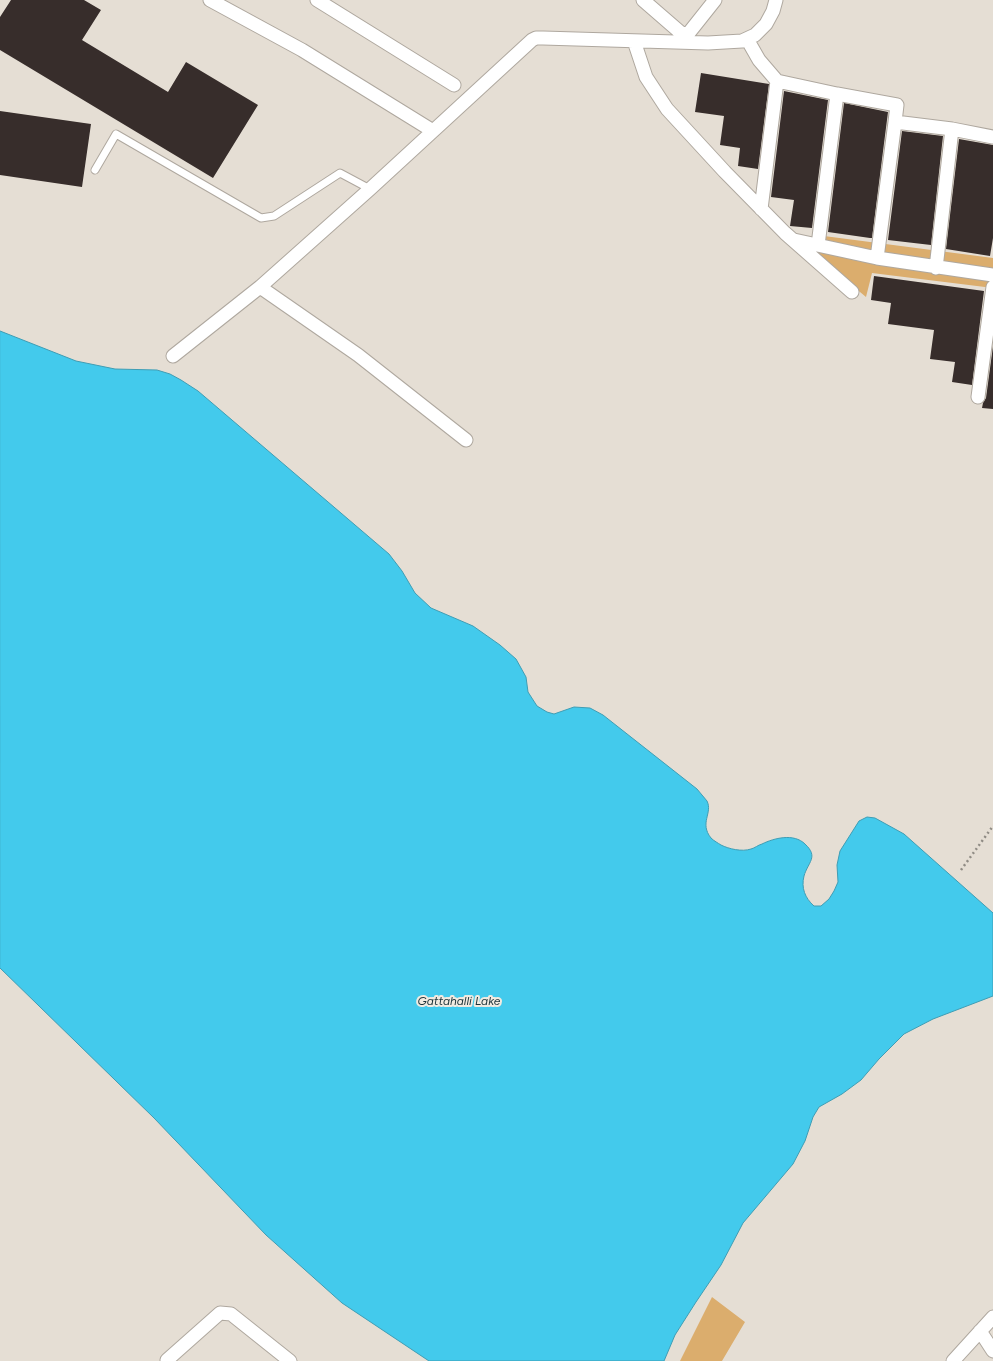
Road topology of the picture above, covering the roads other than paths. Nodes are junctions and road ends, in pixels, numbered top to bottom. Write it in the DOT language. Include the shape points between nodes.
graph roads {
  1 [pos="210,0"];
  2 [pos="317,0"];
  3 [pos="644,0"];
  4 [pos="716,0"];
  5 [pos="776,0"];
  6 [pos="747,39"];
  7 [pos="634,41"];
  8 [pos="777,82"];
  9 [pos="454,84"];
  10 [pos="837,94"];
  11 [pos="895,122"];
  12 [pos="952,129"];
  13 [pos="433,131"];
  14 [pos="993,137"];
  15 [pos="95,170"];
  16 [pos="370,189"];
  17 [pos="761,209"];
  18 [pos="792,239"];
  19 [pos="818,245"];
  20 [pos="877,258"];
  21 [pos="936,268"];
  22 [pos="993,275"];
  23 [pos="260,287"];
  24 [pos="993,287"];
  25 [pos="852,292"];
  26 [pos="173,356"];
  27 [pos="978,397"];
  28 [pos="466,440"];
  29 [pos="993,1317"];
  30 [pos="980,1331"];
  31 [pos="993,1352"];
  32 [pos="167,1360"];
  33 [pos="290,1361"];
  34 [pos="953,1361"];
  1 -- 13 [label="street" via="302,50"];
  2 -- 9 [label="street"];
  3 -- 4 [label="street" via="684,34 688,34"];
  5 -- 6 [label="street" via="766,24"];
  6 -- 7 [label="street" via="708,43"];
  6 -- 8 [label="street" via="759,60"];
  7 -- 13 [label="street" via="536,38"];
  7 -- 17 [label="street" via="646,78 667,109"];
  8 -- 10 [label="street"];
  8 -- 17 [label="street"];
  10 -- 11 [label="street" via="897,105"];
  10 -- 19 [label="street"];
  11 -- 12 [label="street"];
  11 -- 20 [label="street"];
  12 -- 14 [label="street"];
  12 -- 21 [label="street"];
  13 -- 16 [label="street"];
  15 -- 16 [label="lane" via="116,134 261,218 274,216 340,173"];
  16 -- 23 [label="street"];
  17 -- 18 [label="street"];
  18 -- 19 [label="street"];
  18 -- 25 [label="street"];
  19 -- 20 [label="street"];
  20 -- 21 [label="street"];
  21 -- 22 [label="street"];
  23 -- 26 [label="street"];
  23 -- 28 [label="street" via="358,355"];
  24 -- 27 [label="street"];
  29 -- 30 [label="street"];
  30 -- 31 [label="street"];
  30 -- 34 [label="street"];
  32 -- 33 [label="street" via="220,1313 225,1312 231,1314"];
}
